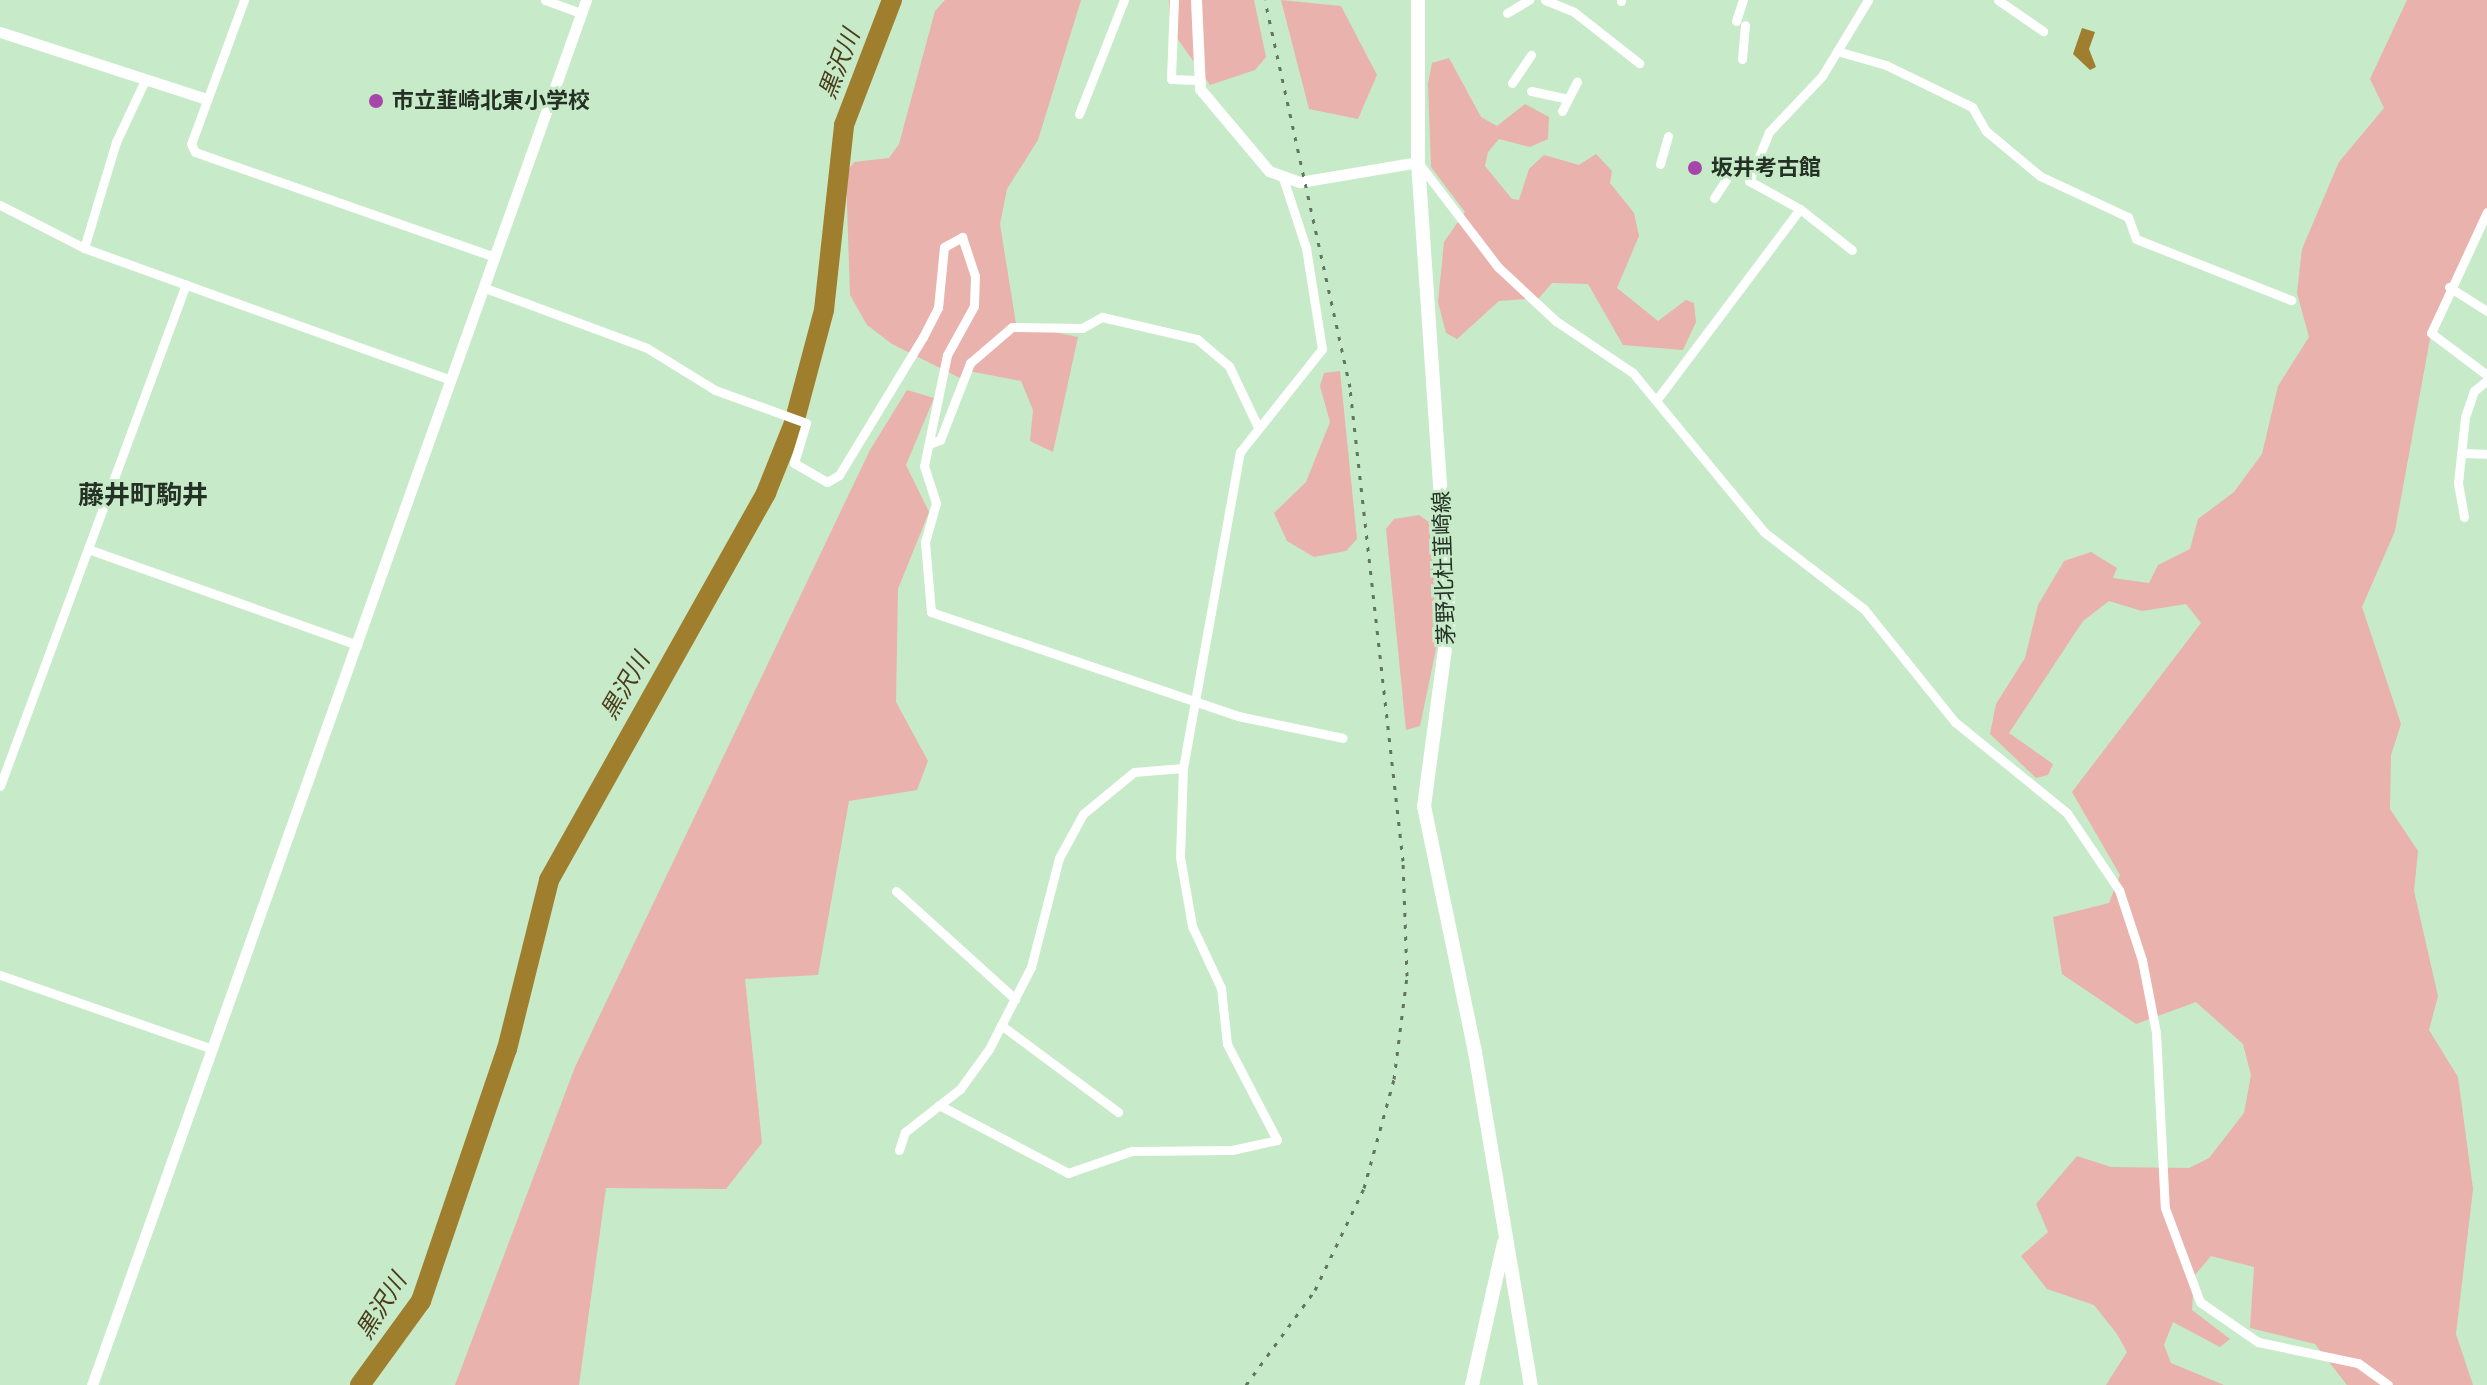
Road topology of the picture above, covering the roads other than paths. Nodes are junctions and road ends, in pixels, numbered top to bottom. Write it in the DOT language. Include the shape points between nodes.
graph roads {
  1 [pos="244,0"];
  2 [pos="545,0"];
  3 [pos="586,0"];
  4 [pos="1124,0"];
  5 [pos="1174,0"];
  6 [pos="1196,0"];
  7 [pos="1418,0"];
  8 [pos="1529,0"];
  9 [pos="1545,0"];
  10 [pos="1743,0"];
  11 [pos="1868,0"];
  12 [pos="1998,0"];
  13 [pos="581,13"];
  14 [pos="1507,13"];
  15 [pos="2043,31"];
  16 [pos="0,32"];
  17 [pos="1837,51"];
  18 [pos="1531,55"];
  19 [pos="1742,59"];
  20 [pos="1639,63"];
  21 [pos="145,80"];
  22 [pos="1197,80"];
  23 [pos="1577,82"];
  24 [pos="1512,83"];
  25 [pos="1531,91"];
  26 [pos="206,99"];
  27 [pos="1568,99"];
  28 [pos="1562,111"];
  29 [pos="1079,114"];
  30 [pos="1668,136"];
  31 [pos="1418,162"];
  32 [pos="1660,164"];
  33 [pos="1730,173"];
  34 [pos="1283,178"];
  35 [pos="1714,198"];
  36 [pos="0,205"];
  37 [pos="1800,209"];
  38 [pos="2487,212"];
  39 [pos="2476,231"];
  40 [pos="2487,238"];
  41 [pos="84,248"];
  42 [pos="1852,250"];
  43 [pos="494,257"];
  44 [pos="186,284"];
  45 [pos="2449,287"];
  46 [pos="485,288"];
  47 [pos="2291,300"];
  48 [pos="2487,311"];
  49 [pos="2487,377"];
  50 [pos="451,380"];
  51 [pos="1658,398"];
  52 [pos="1257,425"];
  53 [pos="929,444"];
  54 [pos="2462,453"];
  55 [pos="2487,454"];
  56 [pos="2464,517"];
  57 [pos="88,549"];
  58 [pos="357,645"];
  59 [pos="1193,700"];
  60 [pos="1343,738"];
  61 [pos="1183,768"];
  62 [pos="0,786"];
  63 [pos="896,891"];
  64 [pos="0,975"];
  65 [pos="1015,999"];
  66 [pos="1001,1025"];
  67 [pos="213,1049"];
  68 [pos="939,1105"];
  69 [pos="1118,1112"];
  70 [pos="899,1150"];
  71 [pos="1506,1223"];
  72 [pos="92,1385"];
  73 [pos="1472,1385"];
  74 [pos="1531,1385"];
  75 [pos="2388,1385"];
  1 -- 26 [label="street"];
  2 -- 13 [label="street"];
  3 -- 13 [label="street"];
  4 -- 29 [label="street"];
  5 -- 22 [label="street" via="1171,79"];
  6 -- 22 [label="street"];
  7 -- 31 [label="main road, 茅野北杜韮崎線"];
  8 -- 14 [label="street"];
  9 -- 20 [label="street" via="1574,12"];
  10 -- 19 [label="street"];
  11 -- 17 [label="street"];
  12 -- 15 [label="street"];
  13 -- 43 [label="street"];
  16 -- 21 [label="street"];
  17 -- 37 [label="street" via="1769,132 1749,181"];
  17 -- 47 [label="street" via="1886,65 1972,107 1986,131 2040,176 2128,217 2136,239"];
  18 -- 24 [label="street"];
  21 -- 26 [label="street"];
  21 -- 41 [label="street" via="116,142"];
  22 -- 34 [label="street" via="1236,140"];
  23 -- 27 [label="street"];
  25 -- 27 [label="street"];
  26 -- 43 [label="street" via="191,144 195,152"];
  27 -- 28 [label="street"];
  30 -- 32 [label="street"];
  31 -- 34 [label="street" via="1300,182"];
  31 -- 51 [label="street" via="1498,267"];
  31 -- 71 [label="main road, 茅野北杜韮崎線" via="1449,619 1424,806"];
  33 -- 35 [label="street"];
  34 -- 52 [label="street" via="1306,248 1322,349 1310,372"];
  36 -- 41 [label="street"];
  37 -- 42 [label="street"];
  37 -- 51 [label="street"];
  38 -- 39 [label="street"];
  39 -- 40 [label="street"];
  39 -- 45 [label="street"];
  41 -- 44 [label="street"];
  43 -- 46 [label="street"];
  44 -- 50 [label="street"];
  44 -- 57 [label="street"];
  45 -- 48 [label="street"];
  45 -- 49 [label="street" via="2431,333"];
  46 -- 50 [label="street"];
  46 -- 53 [label="street" via="647,348 715,390 800,422 805,432 794,463 833,481 928,327 938,308 944,247 962,237 975,276 974,306 947,355"];
  49 -- 54 [label="street" via="2465,417"];
  50 -- 58 [label="street"];
  51 -- 75 [label="street" via="1705,467 1764,532 1864,609 1955,722 2047,794 2094,847 2132,925 2151,997 2165,1208 2200,1302 2258,1342 2358,1363"];
  52 -- 53 [label="street" via="1229,366 1197,339 1102,317 1082,328 1012,327 970,363 940,440"];
  52 -- 59 [label="street" via="1233,479"];
  53 -- 59 [label="street" via="924,466 936,503 925,542 931,612"];
  54 -- 55 [label="street"];
  54 -- 56 [label="street"];
  57 -- 58 [label="street"];
  57 -- 62 [label="street"];
  58 -- 67 [label="street"];
  59 -- 60 [label="street"];
  59 -- 61 [label="street"];
  61 -- 65 [label="street" via="1134,772 1083,814 1059,858"];
  61 -- 68 [label="street" via="1180,857 1188,912 1219,983 1227,1044 1277,1140 1232,1150 1132,1151 1068,1173"];
  63 -- 65 [label="street"];
  64 -- 67 [label="street"];
  65 -- 66 [label="street"];
  66 -- 68 [label="street" via="973,1073"];
  66 -- 69 [label="street"];
  67 -- 72 [label="street"];
  68 -- 70 [label="street" via="905,1132"];
  71 -- 73 [label="main road, 茅野北杜韮崎線"];
  71 -- 74 [label="main road, 茅野北杜韮崎線"];
}
